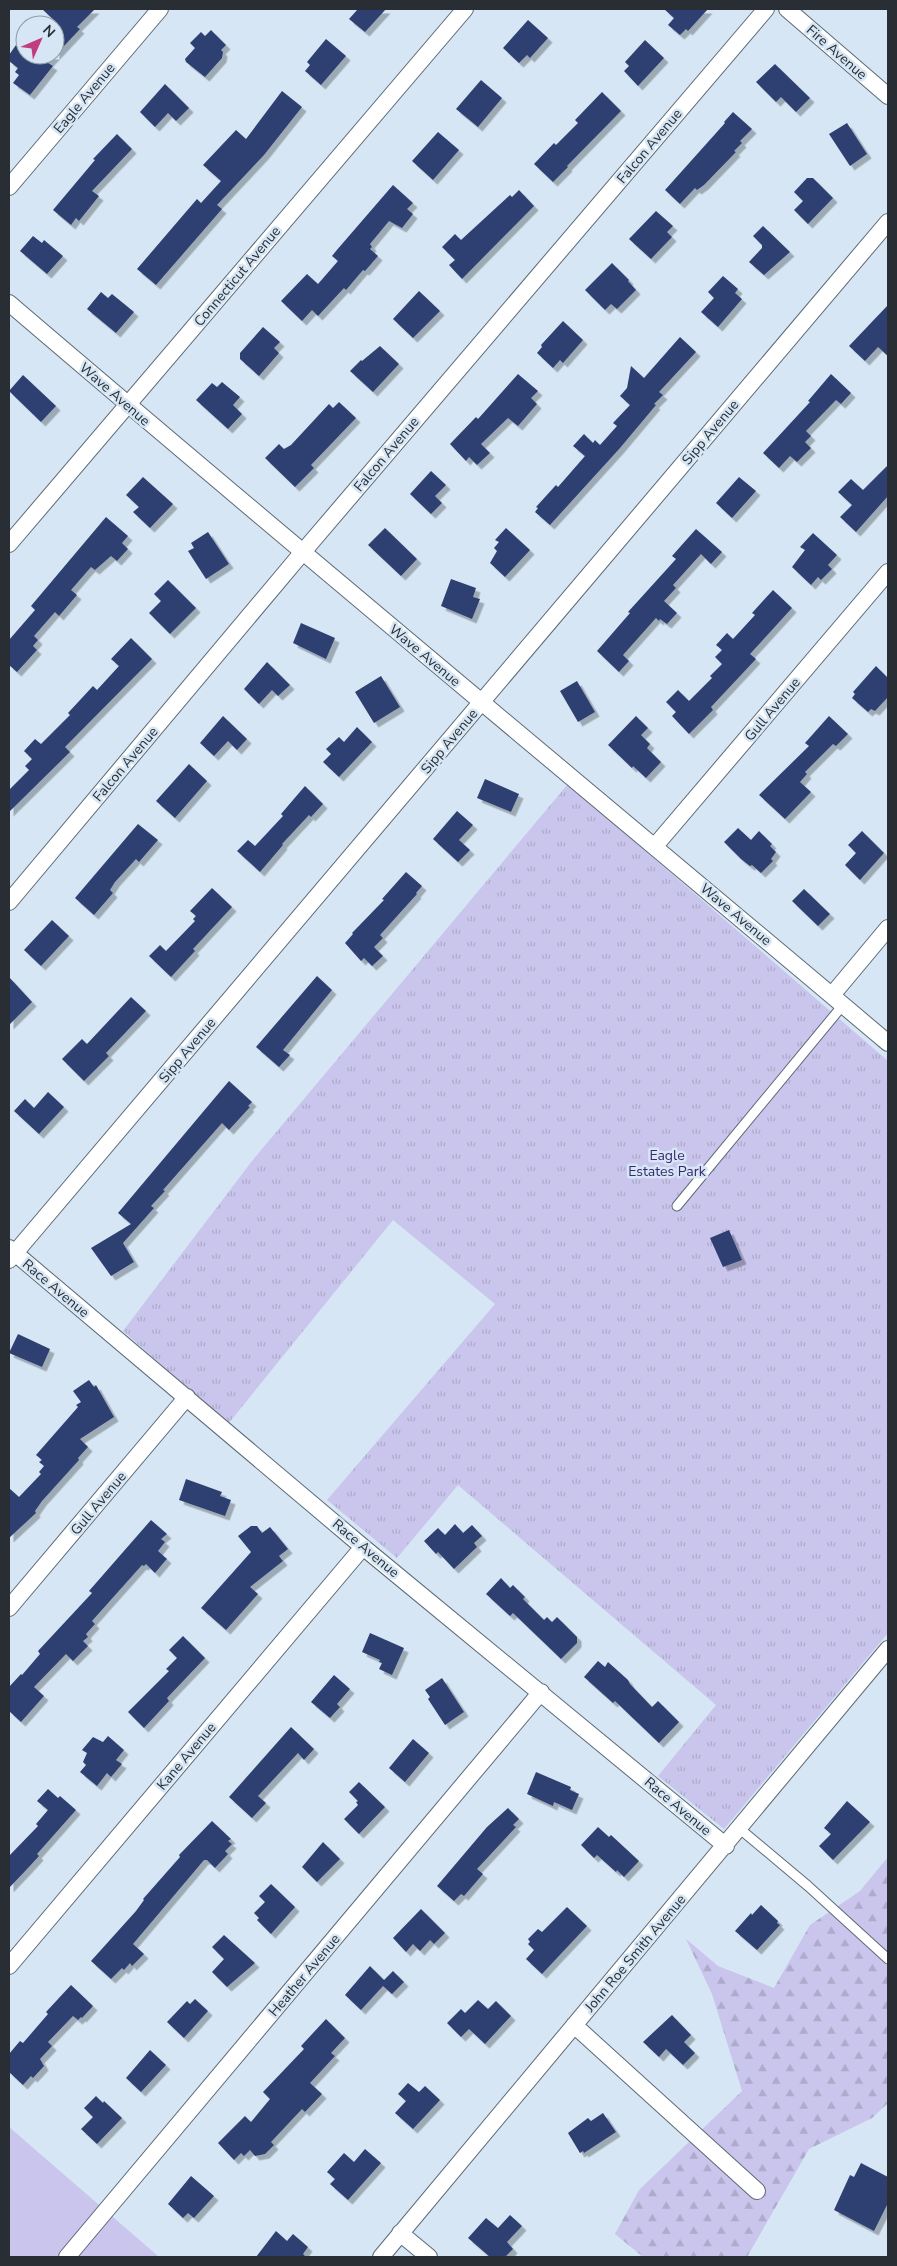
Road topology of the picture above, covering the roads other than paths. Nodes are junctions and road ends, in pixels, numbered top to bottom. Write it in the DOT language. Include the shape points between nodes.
graph roads {
  1 [pos="160,9"];
  2 [pos="465,9"];
  3 [pos="766,9"];
  4 [pos="787,9"];
  5 [pos="888,96"];
  6 [pos="9,187"];
  7 [pos="888,222"];
  8 [pos="9,303"];
  9 [pos="128,405"];
  10 [pos="9,544"];
  11 [pos="302,553"];
  12 [pos="888,572"];
  13 [pos="481,702"];
  14 [pos="655,846"];
  15 [pos="9,902"];
  16 [pos="888,928"];
  17 [pos="838,1000"];
  18 [pos="888,1043"];
  19 [pos="677,1206"];
  20 [pos="11,1254"];
  21 [pos="187,1397"];
  22 [pos="364,1547"];
  23 [pos="9,1608"];
  24 [pos="888,1649"];
  25 [pos="541,1692"];
  26 [pos="740,1829"];
  27 [pos="726,1846"];
  28 [pos="888,1959"];
  29 [pos="9,1966"];
  30 [pos="574,2024"];
  31 [pos="757,2192"];
  32 [pos="400,2233"];
  33 [pos="67,2257"];
  34 [pos="381,2257"];
  35 [pos="429,2257"];
  1 -- 6 [label="street, Eagle Avenue"];
  2 -- 9 [label="street, Connecticut Avenue"];
  3 -- 11 [label="street, Falcon Avenue"];
  4 -- 5 [label="street, Fire Avenue"];
  7 -- 13 [label="street, Sipp Avenue"];
  8 -- 9 [label="street, Wave Avenue"];
  9 -- 10 [label="street, Connecticut Avenue"];
  9 -- 11 [label="street, Wave Avenue"];
  11 -- 13 [label="street, Wave Avenue"];
  11 -- 15 [label="street, Falcon Avenue"];
  12 -- 14 [label="street, Gull Avenue"];
  13 -- 14 [label="street, Wave Avenue"];
  13 -- 20 [label="street, Sipp Avenue"];
  14 -- 17 [label="street, Wave Avenue"];
  16 -- 17 [label="street"];
  17 -- 18 [label="street, Wave Avenue"];
  17 -- 19 [label="lane"];
  20 -- 21 [label="street, Race Avenue"];
  21 -- 22 [label="street, Race Avenue"];
  21 -- 23 [label="street, Gull Avenue"];
  22 -- 25 [label="street, Race Avenue"];
  22 -- 29 [label="street, Kane Avenue"];
  24 -- 26 [label="street, John Roe Smith Avenue"];
  25 -- 27 [label="street, Race Avenue"];
  25 -- 33 [label="street, Heather Avenue"];
  26 -- 27 [label="street, John Roe Smith Avenue"];
  26 -- 28 [label="lane"];
  27 -- 30 [label="street, John Roe Smith Avenue"];
  30 -- 31 [label="street"];
  30 -- 32 [label="street, John Roe Smith Avenue"];
  32 -- 34 [label="street, John Roe Smith Avenue"];
  32 -- 35 [label="street"];
}
